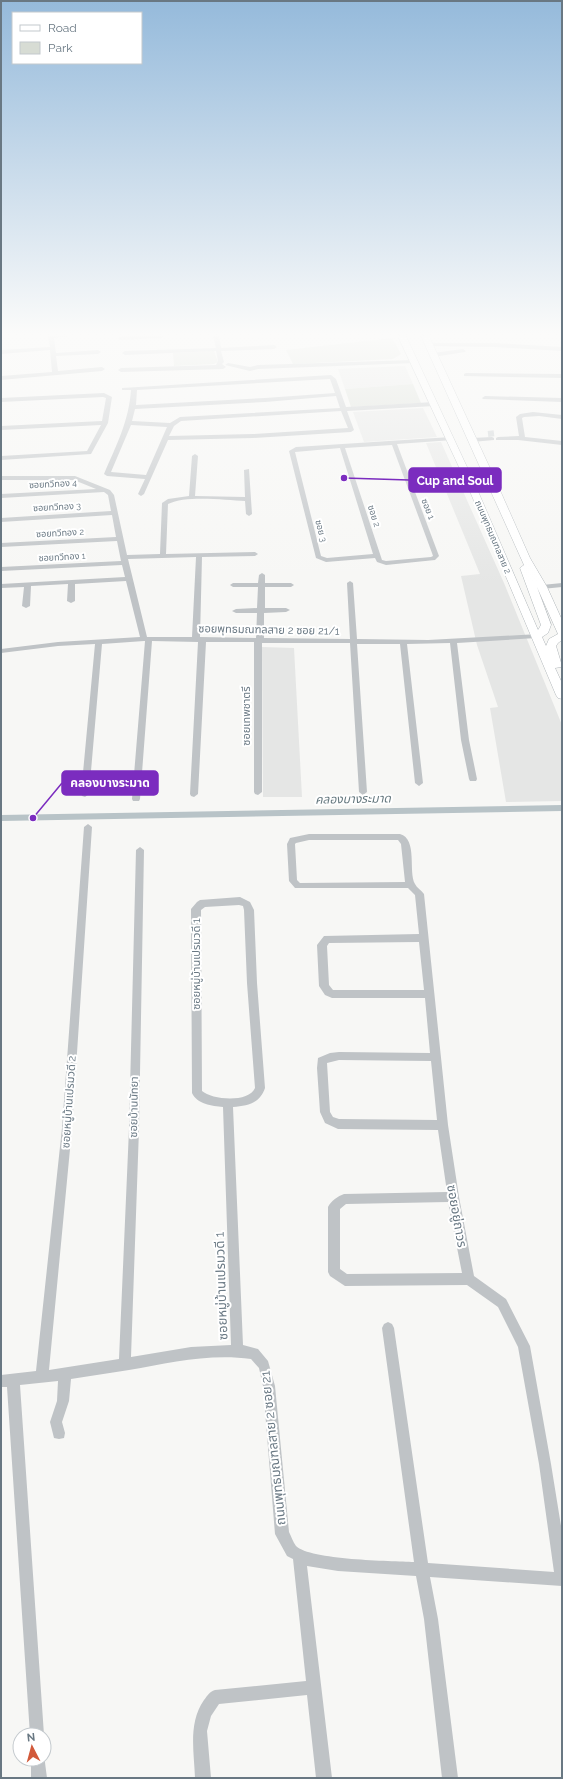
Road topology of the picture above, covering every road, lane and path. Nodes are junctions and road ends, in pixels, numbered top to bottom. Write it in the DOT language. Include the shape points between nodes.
graph roads {
  1 [pos="106,419"];
  2 [pos="130,419"];
  3 [pos="180,419"];
  4 [pos="347,419"];
  5 [pos="441,419"];
  6 [pos="462,419"];
  7 [pos="518,419"];
  8 [pos="105,423"];
  9 [pos="129,423"];
  10 [pos="171,425"];
  11 [pos="1,428"];
  12 [pos="497,436"];
  13 [pos="490,437"];
  14 [pos="165,438"];
  15 [pos="471,438"];
  16 [pos="451,439"];
  17 [pos="520,439"];
  18 [pos="394,442"];
  19 [pos="562,442"];
  20 [pos="342,446"];
  21 [pos="195,456"];
  22 [pos="1,458"];
  23 [pos="246,470"];
  24 [pos="107,474"];
  25 [pos="148,477"];
  26 [pos="1,478"];
  27 [pos="491,479"];
  28 [pos="102,482"];
  29 [pos="470,482"];
  30 [pos="106,490"];
  31 [pos="142,494"];
  32 [pos="1,496"];
  33 [pos="192,498"];
  34 [pos="248,499"];
  35 [pos="115,513"];
  36 [pos="249,514"];
  37 [pos="1,520"];
  38 [pos="120,539"];
  39 [pos="1,545"];
  40 [pos="255,554"];
  41 [pos="199,556"];
  42 [pos="377,556"];
  43 [pos="163,557"];
  44 [pos="525,558"];
  45 [pos="124,560"];
  46 [pos="1,569"];
  47 [pos="262,575"];
  48 [pos="129,579"];
  49 [pos="72,582"];
  50 [pos="350,583"];
  51 [pos="28,584"];
  52 [pos="291,584"];
  53 [pos="233,585"];
  54 [pos="262,585"];
  55 [pos="562,585"];
  56 [pos="1,586"];
  57 [pos="542,587"];
  58 [pos="71,601"];
  59 [pos="26,606"];
  60 [pos="260,610"];
  61 [pos="286,610"];
  62 [pos="236,611"];
  63 [pos="562,632"];
  64 [pos="536,636"];
  65 [pos="562,636"];
  66 [pos="146,639"];
  67 [pos="199,640"];
  68 [pos="259,640"];
  69 [pos="99,641"];
  70 [pos="453,641"];
  71 [pos="354,642"];
  72 [pos="403,642"];
  73 [pos="1,651"];
  74 [pos="562,678"];
  75 [pos="562,695"];
  76 [pos="473,779"];
  77 [pos="419,783"];
  78 [pos="258,792"];
  79 [pos="363,792"];
  80 [pos="85,794"];
  81 [pos="194,794"];
  82 [pos="136,799"];
  83 [pos="88,827"];
  84 [pos="140,850"];
  85 [pos="410,885"];
  86 [pos="424,938"];
  87 [pos="430,994"];
  88 [pos="436,1057"];
  89 [pos="228,1103"];
  90 [pos="443,1125"];
  91 [pos="453,1197"];
  92 [pos="469,1278"];
  93 [pos="388,1328"];
  94 [pos="237,1349"];
  95 [pos="125,1364"];
  96 [pos="65,1374"];
  97 [pos="42,1376"];
  98 [pos="7,1381"];
  99 [pos="59,1433"];
  100 [pos="299,1555"];
  101 [pos="422,1570"];
  102 [pos="562,1578"];
  103 [pos="314,1687"];
  104 [pos="36,1727"];
  105 [pos="38,1767"];
  106 [pos="39,1778"];
  107 [pos="203,1778"];
  108 [pos="324,1778"];
  109 [pos="450,1778"];
  1 -- 8 [label="street"];
  2 -- 9 [label="street"];
  3 -- 10 [label="street" via="175,420"];
  4 -- 14 [label="street" via="352,433"];
  5 -- 16 [label="main road, ถนนพุทธมณฑลสาย 2"];
  6 -- 15 [label="main road, ถนนพุทธมณฑลสาย 2"];
  7 -- 17 [label="street"];
  8 -- 11 [label="street"];
  8 -- 22 [label="street" via="89,453"];
  9 -- 10 [label="street"];
  9 -- 24 [label="street"];
  10 -- 14 [label="street"];
  12 -- 17 [label="street"];
  13 -- 15 [label="street"];
  14 -- 25 [label="street"];
  15 -- 27 [label="main road, ถนนพุทธมณฑลสาย 2"];
  16 -- 18 [label="street"];
  16 -- 29 [label="main road, ถนนพุทธมณฑลสาย 2"];
  17 -- 19 [label="street"];
  18 -- 20 [label="street"];
  18 -- 42 [label="street, ซอย 1" via="436,556 433,559 383,563 379,562"];
  20 -- 42 [label="street, ซอย 2"];
  20 -- 42 [label="street, ซอย 3" via="292,450 318,557 326,560"];
  21 -- 33 [label="street"];
  23 -- 34 [label="street"];
  24 -- 25 [label="street"];
  24 -- 28 [label="street"];
  25 -- 31 [label="street"];
  26 -- 30 [label="street" via="75,478"];
  27 -- 29 [label="main road" via="489,485 484,487 476,487"];
  27 -- 44 [label="main road, ถนนพุทธมณฑลสาย 2"];
  29 -- 64 [label="main road, ถนนพุทธมณฑลสาย 2"];
  30 -- 32 [label="street, ซอยทวีทอง 4"];
  30 -- 35 [label="street" via="111,495"];
  33 -- 34 [label="street"];
  33 -- 43 [label="street" via="173,499 165,503"];
  34 -- 36 [label="street"];
  35 -- 37 [label="street, ซอยทวีทอง 3"];
  35 -- 38 [label="street"];
  38 -- 39 [label="street, ซอยทวีทอง 2"];
  38 -- 45 [label="street"];
  40 -- 41 [label="street, ซอยทวีทอง 1"];
  41 -- 43 [label="street, ซอยทวีทอง 1"];
  41 -- 67 [label="street"];
  43 -- 45 [label="street, ซอยทวีทอง 1"];
  44 -- 57 [label="main road, ถนนพุทธมณฑลสาย 2"];
  44 -- 64 [label="main road" via="527,576 546,625 544,631"];
  45 -- 46 [label="street, ซอยทวีทอง 1"];
  45 -- 48 [label="street"];
  47 -- 54 [label="street, ซอยเทพชาตรี"];
  48 -- 49 [label="street"];
  48 -- 66 [label="street"];
  49 -- 51 [label="street"];
  49 -- 58 [label="street"];
  50 -- 71 [label="street"];
  51 -- 56 [label="street"];
  51 -- 59 [label="street"];
  52 -- 54 [label="street"];
  53 -- 54 [label="street"];
  54 -- 60 [label="street, ซอยเทพชาตรี"];
  55 -- 57 [label="street"];
  57 -- 63 [label="main road, ถนนพุทธมณฑลสาย 2"];
  60 -- 61 [label="street"];
  60 -- 62 [label="street"];
  60 -- 68 [label="street, ซอยเทพชาตรี"];
  64 -- 70 [label="street, ซอยพุทธมณฑลสาย 2 ซอย 21/1"];
  64 -- 75 [label="main road, ถนนพุทธมณฑลสาย 2"];
  65 -- 74 [label="main road" via="553,641 551,646"];
  66 -- 67 [label="street, ซอยพุทธมณฑลสาย 2 ซอย 21/1"];
  66 -- 69 [label="street, ซอยพุทธมณฑลสาย 2 ซอย 21/1"];
  66 -- 82 [label="street"];
  67 -- 68 [label="street, ซอยพุทธมณฑลสาย 2 ซอย 21/1"];
  67 -- 81 [label="street"];
  68 -- 71 [label="street, ซอยพุทธมณฑลสาย 2 ซอย 21/1"];
  68 -- 78 [label="street, ซอยเทพชาตรี"];
  69 -- 73 [label="street, ซอยพุทธมณฑลสาย 2 ซอย 21/1"];
  69 -- 80 [label="street"];
  70 -- 72 [label="street, ซอยพุทธมณฑลสาย 2 ซอย 21/1"];
  70 -- 76 [label="street" via="465,740"];
  71 -- 72 [label="street, ซอยพุทธมณฑลสาย 2 ซอย 21/1"];
  71 -- 79 [label="street"];
  72 -- 77 [label="street"];
  83 -- 97 [label="street, ซอยหมู่บ้านเปรมวดี 2" via="67,1128"];
  84 -- 95 [label="street, ซอยบ้านนัทยา" via="134,1129"];
  85 -- 85 [label="street, ซอยอยู่ถาวร" via="405,843 400,837 309,837 292,840 293,881 298,886"];
  85 -- 86 [label="street, ซอยอยู่ถาวร" via="419,894"];
  86 -- 87 [label="street, ซอยอยู่ถาวร"];
  86 -- 87 [label="street" via="327,939 322,945 324,986 332,994"];
  87 -- 88 [label="street, ซอยอยู่ถาวร"];
  88 -- 90 [label="street, ซอยอยู่ถาวร"];
  88 -- 90 [label="street" via="325,1058 322,1061 325,1112 329,1120 338,1124"];
  89 -- 89 [label="street, ซอยหมู่บ้านเปรมวดี 1" via="253,1098 260,1088 249,910 247,904 240,901 200,904 196,909 197,1093 207,1100"];
  89 -- 94 [label="street, ซอยหมู่บ้านเปรมวดี 1"];
  90 -- 91 [label="street, ซอยอยู่ถาวร"];
  91 -- 92 [label="street, ซอยอยู่ถาวร"];
  91 -- 92 [label="street" via="344,1199 334,1206 334,1272 345,1280"];
  92 -- 102 [label="street" via="502,1303 524,1346"];
  93 -- 101 [label="street"];
  94 -- 95 [label="street, ถนนพุทธมณฑลสาย 2 ซอย 21"];
  94 -- 100 [label="street, ถนนพุทธมณฑลสาย 2 ซอย 21" via="254,1353 264,1365 269,1386 282,1534 292,1551"];
  95 -- 96 [label="street, ถนนพุทธมณฑลสาย 2 ซอย 21"];
  96 -- 97 [label="street, ถนนพุทธมณฑลสาย 2 ซอย 21"];
  96 -- 99 [label="street" via="63,1401 56,1422"];
  97 -- 98 [label="street, ถนนพุทธมณฑลสาย 2 ซอย 21"];
  98 -- 104 [label="street"];
  100 -- 101 [label="street, ถนนพุทธมณฑลสาย 2 ซอย 21" via="309,1560 338,1564"];
  100 -- 103 [label="street"];
  101 -- 102 [label="street, ถนนพุทธมณฑลสาย 2 ซอย 21"];
  101 -- 109 [label="street" via="431,1619"];
  103 -- 107 [label="street" via="216,1697 204,1713 200,1732"];
  103 -- 108 [label="street"];
  105 -- 106 [label="street"];
}
